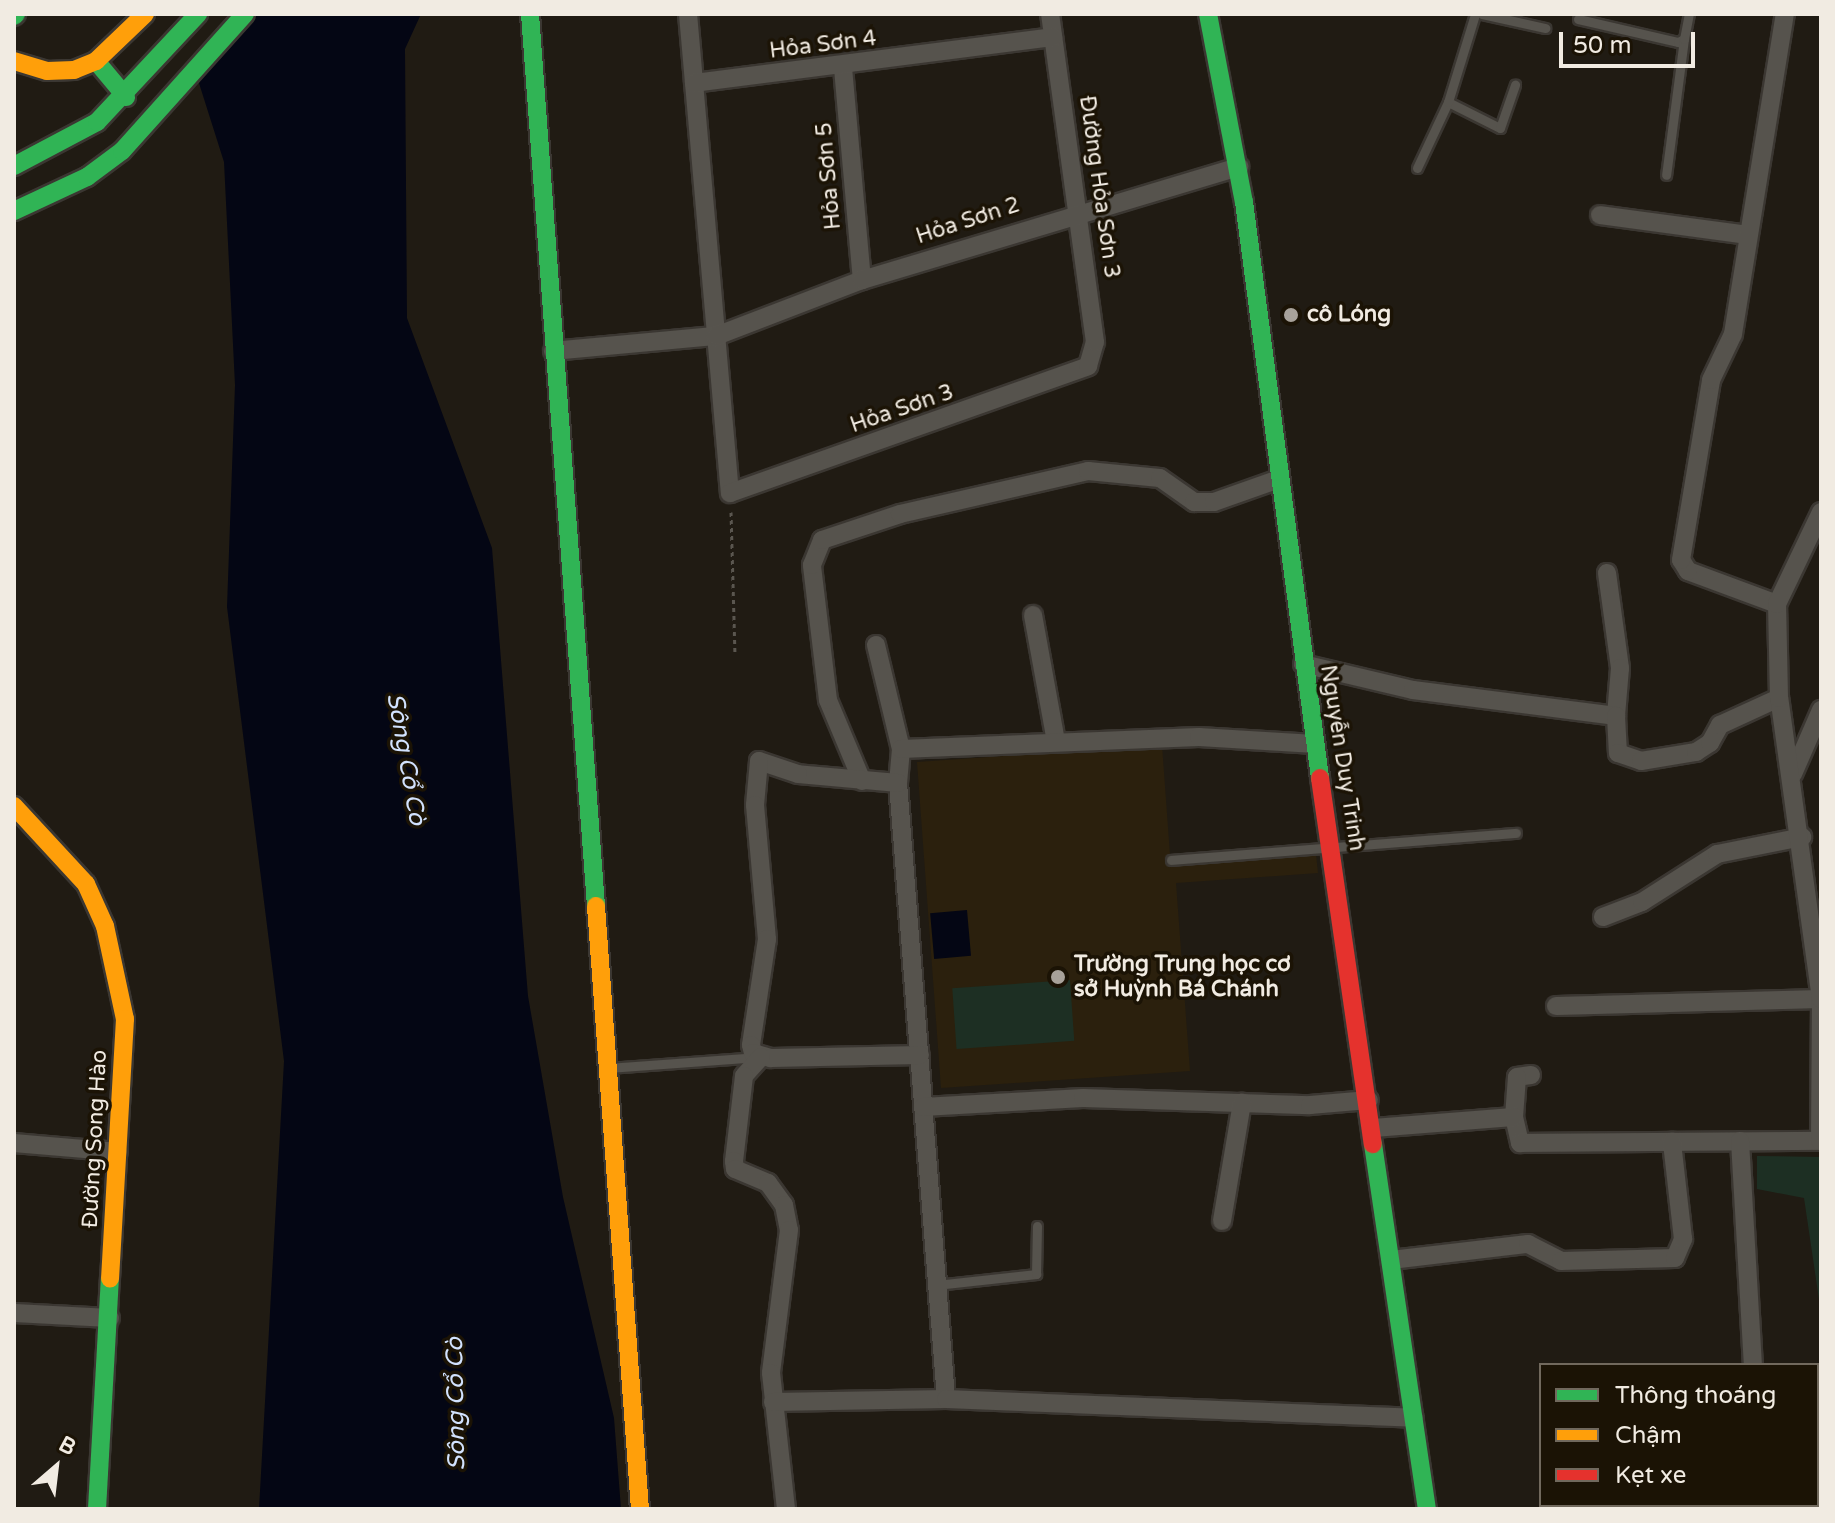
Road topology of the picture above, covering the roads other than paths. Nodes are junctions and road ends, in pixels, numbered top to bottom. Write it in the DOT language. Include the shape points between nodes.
graph roads {
  1 [pos="145,14"];
  2 [pos="198,14"];
  3 [pos="245,14"];
  4 [pos="530,14"];
  5 [pos="688,14"];
  6 [pos="1050,14"];
  7 [pos="1208,14"];
  8 [pos="1475,14"];
  9 [pos="1482,14"];
  10 [pos="1689,14"];
  11 [pos="1785,14"];
  12 [pos="1578,19"];
  13 [pos="1545,28"];
  14 [pos="1053,37"];
  15 [pos="1684,39"];
  16 [pos="14,61"];
  17 [pos="96,61"];
  18 [pos="843,68"];
  19 [pos="694,83"];
  20 [pos="1515,85"];
  21 [pos="126,97"];
  22 [pos="1448,102"];
  23 [pos="14,166"];
  24 [pos="1239,167"];
  25 [pos="1417,168"];
  26 [pos="1666,175"];
  27 [pos="14,211"];
  28 [pos="1080,211"];
  29 [pos="1600,215"];
  30 [pos="1747,235"];
  31 [pos="862,280"];
  32 [pos="716,336"];
  33 [pos="553,351"];
  34 [pos="1088,366"];
  35 [pos="1279,479"];
  36 [pos="1821,512"];
  37 [pos="1607,573"];
  38 [pos="1777,604"];
  39 [pos="1033,615"];
  40 [pos="876,645"];
  41 [pos="1303,664"];
  42 [pos="1779,698"];
  43 [pos="1821,710"];
  44 [pos="1616,716"];
  45 [pos="1056,742"];
  46 [pos="1315,744"];
  47 [pos="901,749"];
  48 [pos="1793,774"];
  49 [pos="862,781"];
  50 [pos="898,783"];
  51 [pos="14,806"];
  52 [pos="1516,833"];
  53 [pos="1802,837"];
  54 [pos="1332,848"];
  55 [pos="1171,860"];
  56 [pos="1603,917"];
  57 [pos="1821,999"];
  58 [pos="1556,1006"];
  59 [pos="920,1055"];
  60 [pos="761,1057"];
  61 [pos="609,1068"];
  62 [pos="1531,1075"];
  63 [pos="1369,1100"];
  64 [pos="1242,1103"];
  65 [pos="923,1107"];
  66 [pos="1514,1117"];
  67 [pos="1373,1128"];
  68 [pos="1740,1141"];
  69 [pos="1821,1141"];
  70 [pos="1672,1142"];
  71 [pos="14,1143"];
  72 [pos="118,1152"];
  73 [pos="1222,1221"];
  74 [pos="1037,1226"];
  75 [pos="1391,1260"];
  76 [pos="933,1285"];
  77 [pos="14,1313"];
  78 [pos="110,1318"];
  79 [pos="1753,1363"];
  80 [pos="946,1399"];
  81 [pos="773,1402"];
  82 [pos="1414,1418"];
  83 [pos="97,1509"];
  84 [pos="640,1509"];
  85 [pos="786,1509"];
  86 [pos="1427,1509"];
  1 -- 17 [label="street"];
  2 -- 21 [label="street"];
  3 -- 27 [label="street" via="122,151 87,177"];
  4 -- 33 [label="street"];
  5 -- 19 [label="street"];
  6 -- 14 [label="street, Đường Hỏa Sơn 3"];
  7 -- 24 [label="street, Nguyễn Duy Trinh"];
  8 -- 22 [label="lane"];
  9 -- 13 [label="lane"];
  10 -- 15 [label="lane"];
  11 -- 30 [label="street" via="1769,133"];
  12 -- 15 [label="lane" via="1678,42"];
  14 -- 18 [label="street, Hỏa Sơn 4"];
  14 -- 28 [label="street, Đường Hỏa Sơn 3"];
  15 -- 26 [label="lane"];
  16 -- 17 [label="street" via="47,71 74,70"];
  17 -- 21 [label="street"];
  18 -- 19 [label="street, Hỏa Sơn 4"];
  18 -- 31 [label="street, Hỏa Sơn 5"];
  19 -- 32 [label="street"];
  20 -- 22 [label="lane" via="1500,128"];
  21 -- 23 [label="street" via="59,145"];
  22 -- 25 [label="lane"];
  24 -- 28 [label="street, Hỏa Sơn 2"];
  24 -- 35 [label="street, Nguyễn Duy Trinh"];
  28 -- 31 [label="street, Hỏa Sơn 2"];
  28 -- 34 [label="street, Đường Hỏa Sơn 3" via="1095,342"];
  29 -- 30 [label="street"];
  30 -- 38 [label="street" via="1733,334 1711,380 1681,560 1688,571"];
  31 -- 32 [label="street, Hỏa Sơn 2"];
  32 -- 33 [label="street, Hỏa Sơn 2"];
  32 -- 34 [label="street, Hỏa Sơn 3" via="730,493"];
  33 -- 61 [label="street"];
  35 -- 41 [label="street, Nguyễn Duy Trinh"];
  35 -- 49 [label="street" via="1214,502 1194,502 1160,478 1088,471 900,514 822,540 812,565 828,700"];
  36 -- 38 [label="street"];
  37 -- 44 [label="street" via="1620,668"];
  38 -- 42 [label="street"];
  39 -- 45 [label="street"];
  40 -- 47 [label="street"];
  41 -- 44 [label="street" via="1413,690"];
  41 -- 46 [label="street, Nguyễn Duy Trinh"];
  42 -- 44 [label="street" via="1720,725 1710,743 1696,752 1641,761 1618,753"];
  42 -- 48 [label="street"];
  43 -- 48 [label="street"];
  45 -- 46 [label="street" via="1199,737"];
  45 -- 47 [label="street"];
  46 -- 54 [label="street, Nguyễn Duy Trinh"];
  47 -- 50 [label="street"];
  48 -- 53 [label="street"];
  49 -- 50 [label="street"];
  49 -- 60 [label="street" via="798,774 759,761 755,805 767,939 751,1045"];
  50 -- 59 [label="street"];
  51 -- 72 [label="street, Đường Song Hào" via="86,884 105,926 125,1019"];
  52 -- 54 [label="lane"];
  53 -- 56 [label="street" via="1717,854 1642,902"];
  53 -- 57 [label="street"];
  54 -- 55 [label="lane"];
  54 -- 63 [label="street, Nguyễn Duy Trinh"];
  57 -- 58 [label="street"];
  57 -- 69 [label="street"];
  59 -- 60 [label="street"];
  59 -- 65 [label="street"];
  60 -- 61 [label="lane"];
  60 -- 81 [label="street" via="744,1076 734,1161 735,1169 768,1183 784,1205 789,1230 771,1373"];
  61 -- 84 [label="street"];
  62 -- 66 [label="street" via="1517,1077"];
  63 -- 64 [label="street"];
  63 -- 67 [label="street, Nguyễn Duy Trinh"];
  64 -- 65 [label="street" via="1182,1097 1083,1098"];
  64 -- 73 [label="street"];
  65 -- 76 [label="street"];
  66 -- 67 [label="street"];
  66 -- 70 [label="street" via="1520,1143"];
  67 -- 75 [label="street, Nguyễn Duy Trinh"];
  68 -- 69 [label="street"];
  68 -- 70 [label="street"];
  68 -- 79 [label="street"];
  70 -- 75 [label="street" via="1683,1239 1675,1258 1561,1261 1522,1244"];
  71 -- 72 [label="street"];
  72 -- 78 [label="street, Đường Song Hào"];
  74 -- 76 [label="lane" via="1036,1274"];
  75 -- 82 [label="street, Nguyễn Duy Trinh"];
  76 -- 80 [label="street"];
  77 -- 78 [label="street"];
  78 -- 83 [label="street, Đường Song Hào"];
  80 -- 81 [label="street"];
  80 -- 82 [label="street"];
  81 -- 85 [label="street"];
  82 -- 86 [label="street, Nguyễn Duy Trinh"];
}
